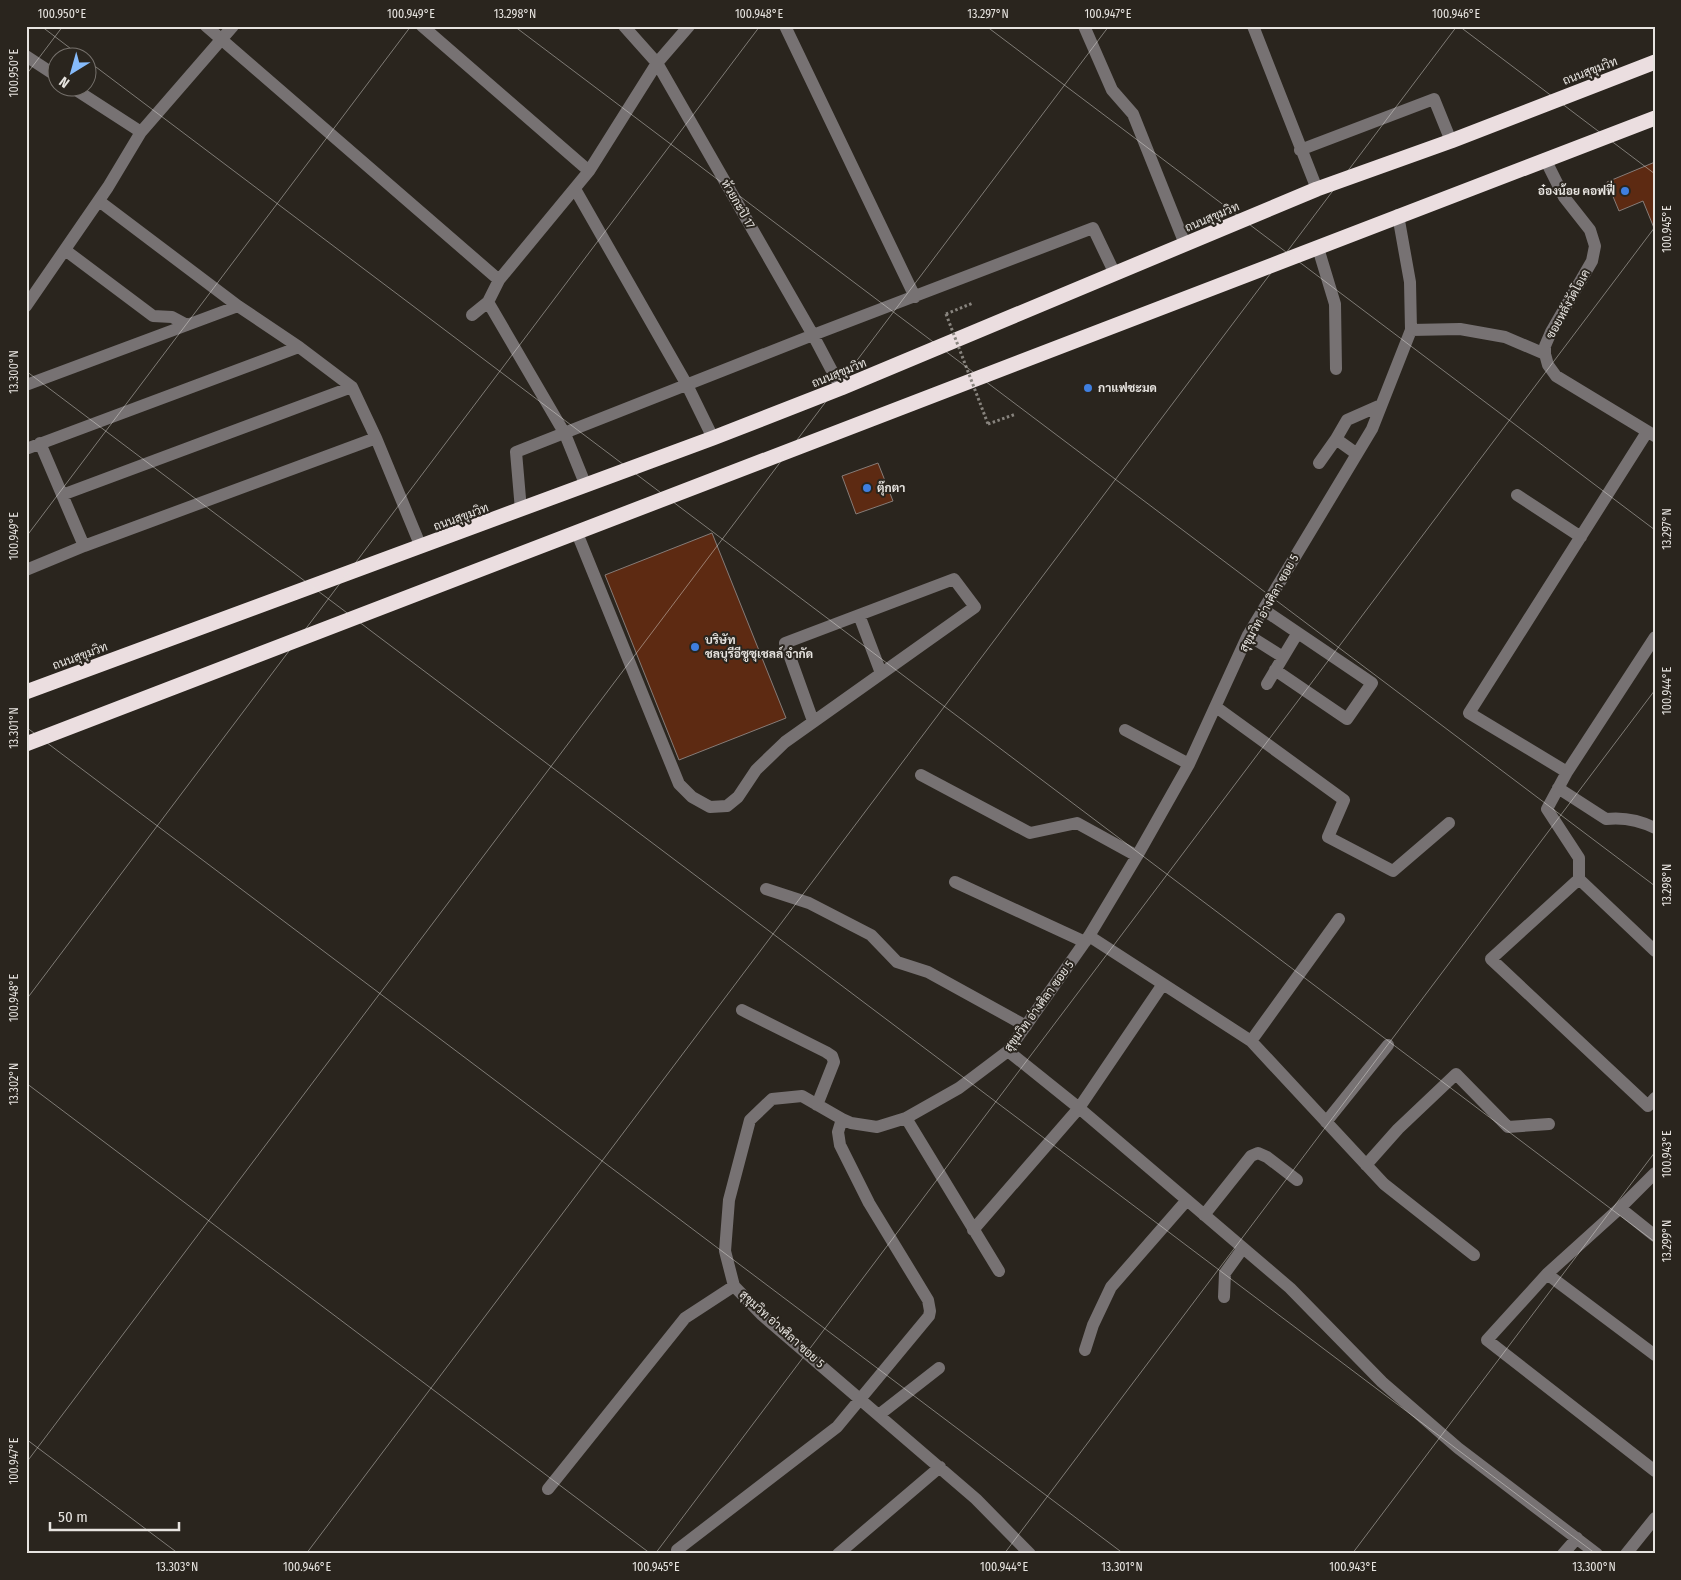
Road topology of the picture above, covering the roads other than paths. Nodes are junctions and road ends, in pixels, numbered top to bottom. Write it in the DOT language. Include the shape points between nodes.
graph roads {
  1 [pos="206,26"];
  2 [pos="233,26"];
  3 [pos="422,26"];
  4 [pos="624,26"];
  5 [pos="689,26"];
  6 [pos="784,26"];
  7 [pos="1084,26"];
  8 [pos="1253,26"];
  9 [pos="221,40"];
  10 [pos="26,56"];
  11 [pos="1655,62"];
  12 [pos="657,63"];
  13 [pos="48,70"];
  14 [pos="89,98"];
  15 [pos="1655,118"];
  16 [pos="141,132"];
  17 [pos="1452,141"];
  18 [pos="1300,150"];
  19 [pos="1546,159"];
  20 [pos="589,171"];
  21 [pos="575,189"];
  22 [pos="1317,189"];
  23 [pos="98,201"];
  24 [pos="1398,215"];
  25 [pos="1185,244"];
  26 [pos="1318,248"];
  27 [pos="65,250"];
  28 [pos="1115,274"];
  29 [pos="499,280"];
  30 [pos="914,297"];
  31 [pos="488,302"];
  32 [pos="26,306"];
  33 [pos="238,306"];
  34 [pos="472,315"];
  35 [pos="187,325"];
  36 [pos="1411,330"];
  37 [pos="813,335"];
  38 [pos="299,347"];
  39 [pos="1545,354"];
  40 [pos="1336,369"];
  41 [pos="26,385"];
  42 [pos="688,385"];
  43 [pos="352,386"];
  44 [pos="841,388"];
  45 [pos="1381,405"];
  46 [pos="565,434"];
  47 [pos="1651,434"];
  48 [pos="376,438"];
  49 [pos="713,438"];
  50 [pos="1336,439"];
  51 [pos="40,443"];
  52 [pos="26,449"];
  53 [pos="1357,454"];
  54 [pos="1319,463"];
  55 [pos="586,486"];
  56 [pos="62,495"];
  57 [pos="1517,495"];
  58 [pos="521,510"];
  59 [pos="577,532"];
  60 [pos="1581,537"];
  61 [pos="84,546"];
  62 [pos="421,547"];
  63 [pos="26,570"];
  64 [pos="1264,610"];
  65 [pos="859,615"];
  66 [pos="1297,634"];
  67 [pos="1248,635"];
  68 [pos="1655,637"];
  69 [pos="1283,657"];
  70 [pos="1275,670"];
  71 [pos="881,673"];
  72 [pos="1266,684"];
  73 [pos="27,691"];
  74 [pos="1216,707"];
  75 [pos="813,721"];
  76 [pos="1125,730"];
  77 [pos="26,744"];
  78 [pos="1189,764"];
  79 [pos="1567,772"];
  80 [pos="921,775"];
  81 [pos="1558,788"];
  82 [pos="1449,823"];
  83 [pos="1655,828"];
  84 [pos="1137,856"];
  85 [pos="1579,879"];
  86 [pos="955,882"];
  87 [pos="766,889"];
  88 [pos="1339,919"];
  89 [pos="1087,939"];
  90 [pos="1655,952"];
  91 [pos="1163,984"];
  92 [pos="742,1010"];
  93 [pos="1026,1026"];
  94 [pos="1251,1041"];
  95 [pos="1388,1045"];
  96 [pos="1008,1051"];
  97 [pos="1655,1098"];
  98 [pos="817,1105"];
  99 [pos="1079,1108"];
  100 [pos="906,1118"];
  101 [pos="842,1119"];
  102 [pos="1326,1122"];
  103 [pos="1549,1124"];
  104 [pos="1366,1165"];
  105 [pos="1655,1173"];
  106 [pos="1297,1180"];
  107 [pos="1187,1200"];
  108 [pos="1620,1208"];
  109 [pos="1204,1215"];
  110 [pos="973,1230"];
  111 [pos="1655,1236"];
  112 [pos="1243,1248"];
  113 [pos="1474,1255"];
  114 [pos="999,1271"];
  115 [pos="1547,1274"];
  116 [pos="734,1286"];
  117 [pos="1224,1297"];
  118 [pos="1086,1350"];
  119 [pos="1655,1355"];
  120 [pos="939,1368"];
  121 [pos="860,1398"];
  122 [pos="880,1414"];
  123 [pos="940,1467"];
  124 [pos="1655,1471"];
  125 [pos="548,1488"];
  126 [pos="1655,1518"];
  127 [pos="1577,1538"];
  128 [pos="677,1550"];
  129 [pos="1024,1552"];
  130 [pos="838,1554"];
  131 [pos="1563,1554"];
  132 [pos="1597,1554"];
  133 [pos="1626,1554"];
  1 -- 9 [label="street"];
  2 -- 9 [label="street"];
  3 -- 20 [label="street"];
  4 -- 12 [label="street, ห้วยกะปิ 17"];
  5 -- 12 [label="street"];
  6 -- 30 [label="street"];
  7 -- 25 [label="street" via="1112,90 1134,114"];
  8 -- 18 [label="street"];
  9 -- 16 [label="street"];
  9 -- 29 [label="street"];
  10 -- 13 [label="street"];
  11 -- 17 [label="highway, ถนนสุขุมวิท"];
  12 -- 20 [label="street"];
  12 -- 37 [label="street, ห้วยกะปิ 17"];
  14 -- 16 [label="street"];
  15 -- 19 [label="highway"];
  16 -- 23 [label="street"];
  17 -- 18 [label="street" via="1434,99"];
  17 -- 22 [label="highway, ถนนสุขุมวิท"];
  18 -- 22 [label="street"];
  19 -- 24 [label="highway"];
  19 -- 39 [label="street, ซอยหลังวัดโอเค" via="1564,197 1590,230 1595,246 1592,261 1551,332"];
  20 -- 21 [label="street"];
  21 -- 29 [label="street"];
  21 -- 42 [label="street"];
  22 -- 25 [label="highway, ถนนสุขุมวิท"];
  23 -- 27 [label="street"];
  23 -- 33 [label="street"];
  24 -- 26 [label="highway"];
  24 -- 36 [label="street, สุขุมวิท อ่างศิลา ซอย 5" via="1410,282"];
  25 -- 28 [label="highway, ถนนสุขุมวิท"];
  26 -- 40 [label="street" via="1334,304"];
  26 -- 59 [label="highway"];
  27 -- 32 [label="street"];
  27 -- 35 [label="street" via="153,316 172,317"];
  28 -- 30 [label="street" via="1093,228"];
  28 -- 44 [label="highway, ถนนสุขุมวิท"];
  29 -- 31 [label="street"];
  30 -- 37 [label="street"];
  31 -- 34 [label="street"];
  31 -- 46 [label="street"];
  33 -- 35 [label="street"];
  33 -- 38 [label="street"];
  35 -- 41 [label="street"];
  36 -- 39 [label="street" via="1460,329 1505,337"];
  36 -- 45 [label="street, สุขุมวิท อ่างศิลา ซอย 5"];
  37 -- 42 [label="street"];
  37 -- 44 [label="street, ห้วยกะปิ 17"];
  38 -- 43 [label="street"];
  38 -- 51 [label="street"];
  39 -- 47 [label="street, ซอยหลังวัดโอเค" via="1556,376"];
  42 -- 46 [label="street"];
  42 -- 49 [label="street"];
  43 -- 48 [label="street"];
  43 -- 56 [label="street"];
  44 -- 49 [label="highway, ถนนสุขุมวิท"];
  45 -- 50 [label="street" via="1347,420"];
  45 -- 53 [label="street, สุขุมวิท อ่างศิลา ซอย 5"];
  46 -- 55 [label="street"];
  46 -- 58 [label="street" via="516,452"];
  47 -- 60 [label="street"];
  48 -- 61 [label="street"];
  48 -- 62 [label="street"];
  49 -- 55 [label="highway, ถนนสุขุมวิท"];
  50 -- 53 [label="street"];
  50 -- 54 [label="street"];
  51 -- 52 [label="street"];
  51 -- 56 [label="street"];
  53 -- 64 [label="street, สุขุมวิท อ่างศิลา ซอย 5"];
  55 -- 58 [label="highway, ถนนสุขุมวิท"];
  56 -- 61 [label="street"];
  57 -- 60 [label="street"];
  58 -- 62 [label="highway, ถนนสุขุมวิท"];
  59 -- 75 [label="street" via="679,784 692,797 710,807 727,806 738,797 756,770"];
  59 -- 77 [label="highway"];
  60 -- 79 [label="street" via="1469,713"];
  61 -- 63 [label="street"];
  62 -- 73 [label="highway, ถนนสุขุมวิท"];
  64 -- 66 [label="street"];
  64 -- 67 [label="street, สุขุมวิท อ่างศิลา ซอย 5"];
  65 -- 71 [label="street"];
  65 -- 71 [label="street" via="954,579 975,608"];
  65 -- 75 [label="street" via="785,643"];
  66 -- 69 [label="street"];
  66 -- 70 [label="street" via="1372,683 1347,719"];
  67 -- 69 [label="street"];
  67 -- 74 [label="street, สุขุมวิท อ่างศิลา ซอย 5"];
  68 -- 79 [label="street"];
  69 -- 70 [label="street"];
  70 -- 72 [label="street"];
  71 -- 75 [label="street"];
  74 -- 78 [label="street, สุขุมวิท อ่างศิลา ซอย 5"];
  74 -- 82 [label="street" via="1344,800 1328,837 1393,871"];
  76 -- 78 [label="street"];
  78 -- 84 [label="street, สุขุมวิท อ่างศิลา ซอย 5"];
  79 -- 81 [label="street"];
  80 -- 84 [label="street" via="1030,833 1076,823"];
  81 -- 83 [label="street" via="1606,819 1622,817"];
  81 -- 85 [label="street" via="1547,809 1579,858"];
  84 -- 89 [label="street, สุขุมวิท อ่างศิลา ซอย 5"];
  85 -- 90 [label="street"];
  85 -- 97 [label="street" via="1491,959 1648,1106"];
  86 -- 89 [label="street"];
  87 -- 93 [label="street" via="809,903 871,934 897,962 928,972"];
  88 -- 94 [label="street"];
  89 -- 91 [label="street"];
  89 -- 93 [label="street, สุขุมวิท อ่างศิลา ซอย 5"];
  91 -- 94 [label="street"];
  91 -- 99 [label="street"];
  92 -- 98 [label="street" via="832,1056 834,1062"];
  93 -- 96 [label="street, สุขุมวิท อ่างศิลา ซอย 5"];
  94 -- 102 [label="street"];
  95 -- 102 [label="street"];
  96 -- 99 [label="street"];
  96 -- 100 [label="street, สุขุมวิท อ่างศิลา ซอย 5" via="959,1088"];
  98 -- 101 [label="street, สุขุมวิท อ่างศิลา ซอย 5"];
  98 -- 116 [label="street, สุขุมวิท อ่างศิลา ซอย 5" via="802,1096 772,1099 750,1120 729,1200 725,1251"];
  99 -- 107 [label="street"];
  99 -- 110 [label="street"];
  100 -- 101 [label="street, สุขุมวิท อ่างศิลา ซอย 5" via="877,1127"];
  100 -- 110 [label="street"];
  101 -- 121 [label="street" via="838,1132 840,1145 869,1202 928,1300 930,1311 917,1332"];
  102 -- 104 [label="street"];
  103 -- 104 [label="street" via="1508,1127 1456,1074 1398,1129"];
  104 -- 113 [label="street" via="1384,1184"];
  105 -- 108 [label="street"];
  106 -- 109 [label="street" via="1267,1157 1258,1153 1250,1156"];
  107 -- 109 [label="street"];
  107 -- 118 [label="street" via="1111,1286 1093,1325"];
  108 -- 111 [label="street"];
  108 -- 115 [label="street"];
  109 -- 112 [label="street"];
  110 -- 114 [label="street"];
  112 -- 117 [label="street" via="1226,1273"];
  112 -- 127 [label="street" via="1290,1288 1382,1382 1458,1448"];
  115 -- 119 [label="street"];
  115 -- 124 [label="street" via="1487,1340"];
  116 -- 121 [label="street, สุขุมวิท อ่างศิลา ซอย 5" via="762,1315"];
  116 -- 125 [label="street" via="685,1318"];
  120 -- 122 [label="street"];
  121 -- 122 [label="street, สุขุมวิท อ่างศิลา ซอย 5"];
  121 -- 128 [label="street" via="837,1428"];
  122 -- 123 [label="street, สุขุมวิท อ่างศิลา ซอย 5"];
  123 -- 129 [label="street, สุขุมวิท อ่างศิลา ซอย 5" via="976,1499"];
  123 -- 130 [label="street"];
  126 -- 133 [label="street"];
  127 -- 131 [label="street"];
  127 -- 132 [label="street"];
}
